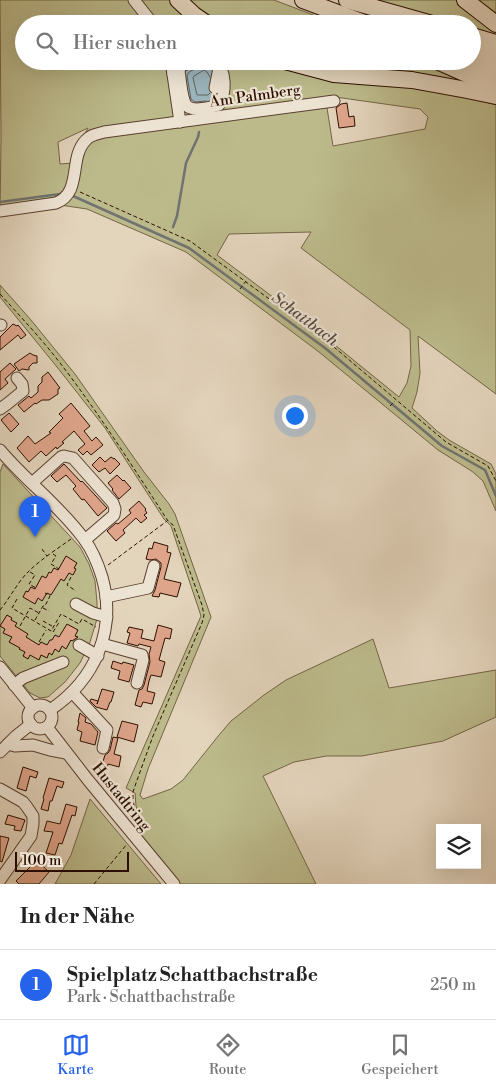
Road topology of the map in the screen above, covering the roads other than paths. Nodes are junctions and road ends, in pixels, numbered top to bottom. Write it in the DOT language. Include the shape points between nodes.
graph roads {
  1 [pos="134,0"];
  2 [pos="178,0"];
  3 [pos="303,0"];
  4 [pos="342,0"];
  5 [pos="348,0"];
  6 [pos="465,0"];
  7 [pos="146,15"];
  8 [pos="194,15"];
  9 [pos="343,15"];
  10 [pos="382,15"];
  11 [pos="400,15"];
  12 [pos="496,24"];
  13 [pos="481,39"];
  14 [pos="496,43"];
  15 [pos="481,51"];
  16 [pos="496,57"];
  17 [pos="481,66"];
  18 [pos="174,70"];
  19 [pos="175,70"];
  20 [pos="217,70"];
  21 [pos="222,70"];
  22 [pos="319,70"];
  23 [pos="457,70"];
  24 [pos="496,72"];
  25 [pos="496,87"];
  26 [pos="215,88"];
  27 [pos="496,96"];
  28 [pos="334,101"];
  29 [pos="180,122"];
  30 [pos="0,211"];
  31 [pos="17,378"];
  32 [pos="0,409"];
  33 [pos="0,450"];
  34 [pos="32,483"];
  35 [pos="82,537"];
  36 [pos="154,566"];
  37 [pos="106,597"];
  38 [pos="76,604"];
  39 [pos="107,617"];
  40 [pos="104,638"];
  41 [pos="79,645"];
  42 [pos="98,656"];
  43 [pos="63,662"];
  44 [pos="0,668"];
  45 [pos="137,683"];
  46 [pos="14,685"];
  47 [pos="72,692"];
  48 [pos="33,708"];
  49 [pos="50,710"];
  50 [pos="31,724"];
  51 [pos="47,727"];
  52 [pos="4,748"];
  53 [pos="103,748"];
  54 [pos="66,753"];
  55 [pos="0,788"];
  56 [pos="0,880"];
  57 [pos="174,884"];
  1 -- 7 [label="street"];
  2 -- 8 [label="highway"];
  3 -- 9 [label="highway"];
  4 -- 10 [label="highway"];
  5 -- 11 [label="highway"];
  6 -- 12 [label="highway"];
  13 -- 14 [label="highway"];
  15 -- 16 [label="highway"];
  17 -- 24 [label="highway"];
  18 -- 29 [label="street"];
  19 -- 21 [label="street" via="184,101 193,109 219,105 223,98"];
  20 -- 26 [label="street"];
  22 -- 27 [label="highway" via="430,83"];
  23 -- 25 [label="highway"];
  28 -- 29 [label="street, Am Palmberg"];
  29 -- 30 [label="street, Am Palmberg" via="94,135 80,148 68,193 56,203"];
  31 -- 32 [label="street" via="23,391"];
  33 -- 34 [label="street"];
  34 -- 35 [label="street"];
  34 -- 35 [label="street" via="61,457 73,458 115,509 114,515"];
  35 -- 37 [label="street" via="94,555"];
  36 -- 37 [label="street" via="148,588"];
  37 -- 39 [label="street"];
  38 -- 39 [label="street"];
  39 -- 40 [label="street"];
  40 -- 42 [label="street"];
  40 -- 45 [label="street" via="142,655"];
  41 -- 42 [label="street"];
  42 -- 47 [label="street"];
  43 -- 46 [label="street" via="23,678"];
  44 -- 46 [label="street"];
  46 -- 48 [label="street"];
  47 -- 49 [label="street"];
  47 -- 53 [label="street" via="108,730"];
  48 -- 49 [label="street" via="40,706"];
  48 -- 50 [label="street" via="29,714"];
  49 -- 51 [label="street" via="52,718"];
  50 -- 51 [label="street" via="38,729"];
  50 -- 52 [label="street"];
  51 -- 54 [label="street, Hustadtring"];
  52 -- 54 [label="street" via="33,745"];
  54 -- 57 [label="street, Hustadtring" via="130,840"];
  55 -- 56 [label="street" via="28,806 33,824 31,836"];
}
